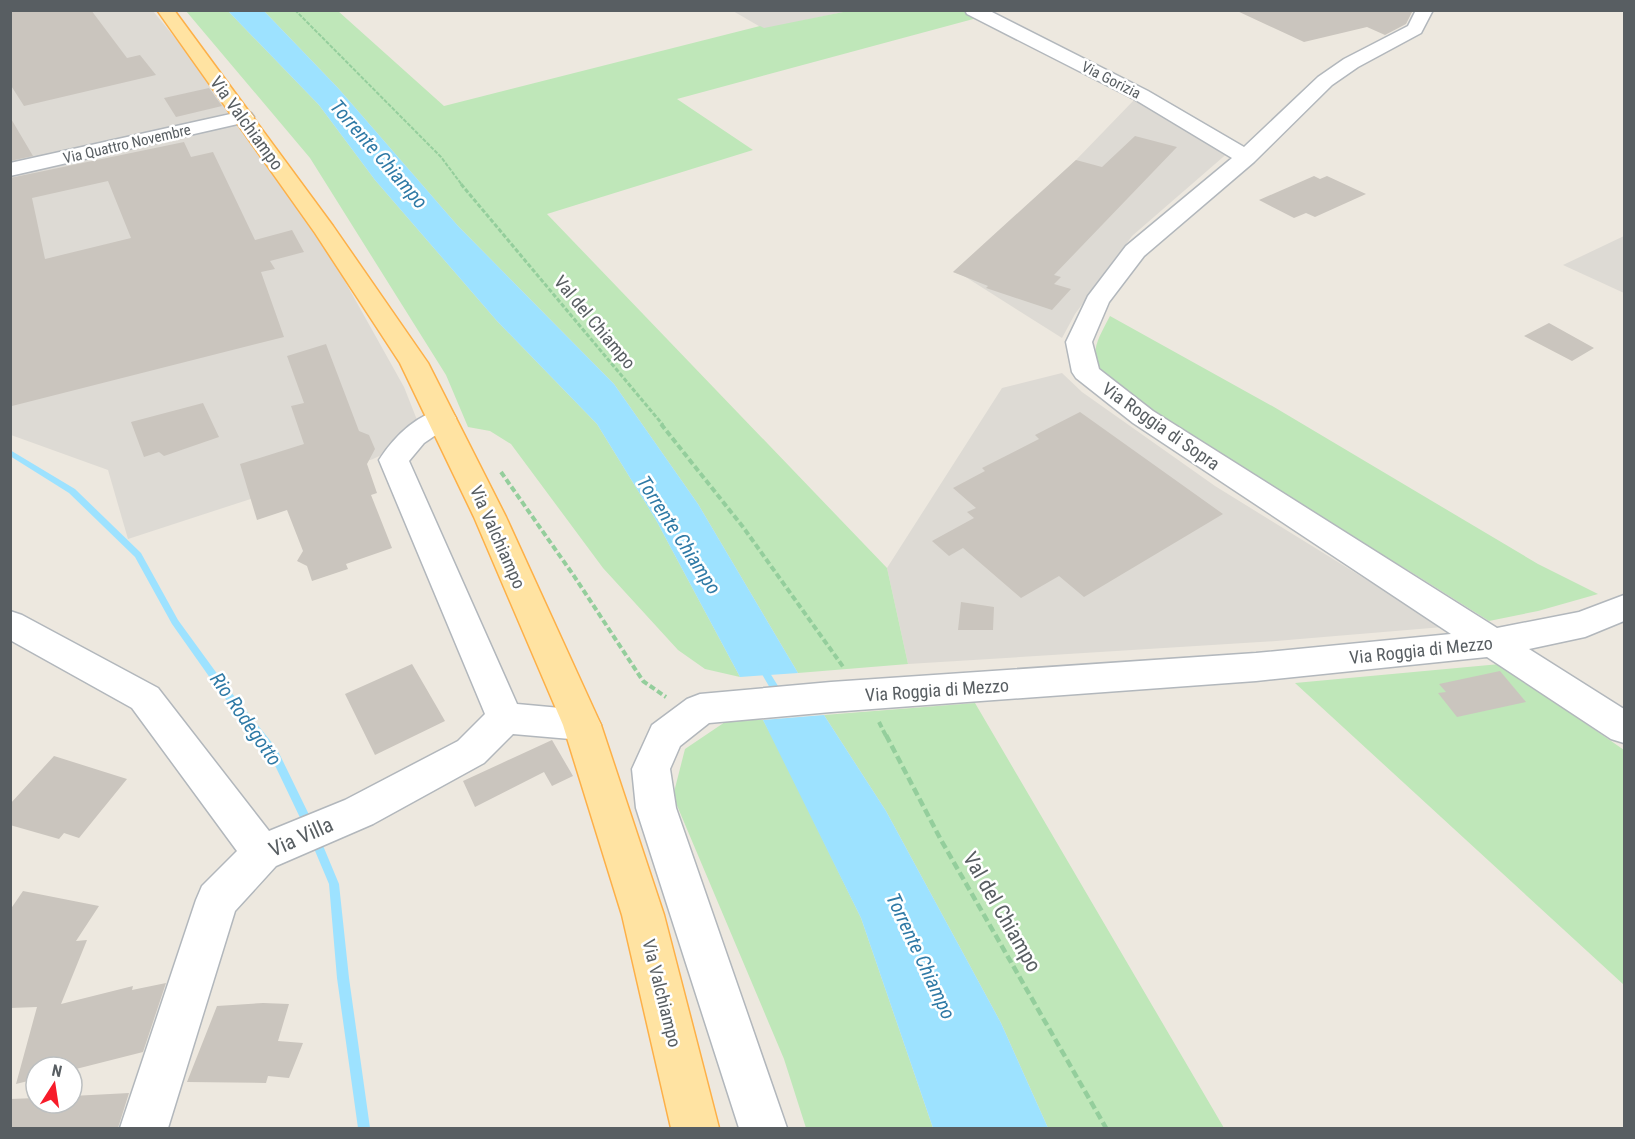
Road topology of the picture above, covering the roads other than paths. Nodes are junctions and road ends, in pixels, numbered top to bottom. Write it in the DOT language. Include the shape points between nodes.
graph roads {
  1 [pos="165,10"];
  2 [pos="972,10"];
  3 [pos="1425,10"];
  4 [pos="244,117"];
  5 [pos="1246,157"];
  6 [pos="10,170"];
  7 [pos="442,418"];
  8 [pos="1624,607"];
  9 [pos="10,624"];
  10 [pos="1491,643"];
  11 [pos="506,718"];
  12 [pos="582,725"];
  13 [pos="1624,728"];
  14 [pos="262,853"];
  15 [pos="144,1128"];
  16 [pos="695,1128"];
  17 [pos="763,1128"];
  1 -- 4 [label="main road, Via Valchiampo"];
  2 -- 5 [label="street, Via Gorizia" via="1141,95"];
  3 -- 5 [label="street, Via Roggia di Sopra" via="1415,29 1325,81"];
  4 -- 6 [label="street, Via Quattro Novembre"];
  4 -- 7 [label="main road, Via Valchiampo" via="414,363"];
  5 -- 10 [label="street, Via Roggia di Sopra" via="1135,251 1097,301 1079,342 1086,372 1143,417"];
  7 -- 11 [label="street" via="414,436 394,460"];
  7 -- 12 [label="main road, Via Valchiampo"];
  8 -- 10 [label="street, Via Roggia di Mezzo" via="1585,624"];
  9 -- 14 [label="street" via="145,698"];
  10 -- 13 [label="street, Via Roggia di Sopra"];
  10 -- 17 [label="street, Via Roggia di Mezzo" via="1256,667 839,685 715,708 665,736 651,770 656,808"];
  11 -- 12 [label="street"];
  11 -- 14 [label="street, Via Villa" via="471,752 359,812"];
  12 -- 16 [label="main road, Via Valchiampo" via="643,915"];
  14 -- 15 [label="street, Via Villa" via="217,900"];
}
